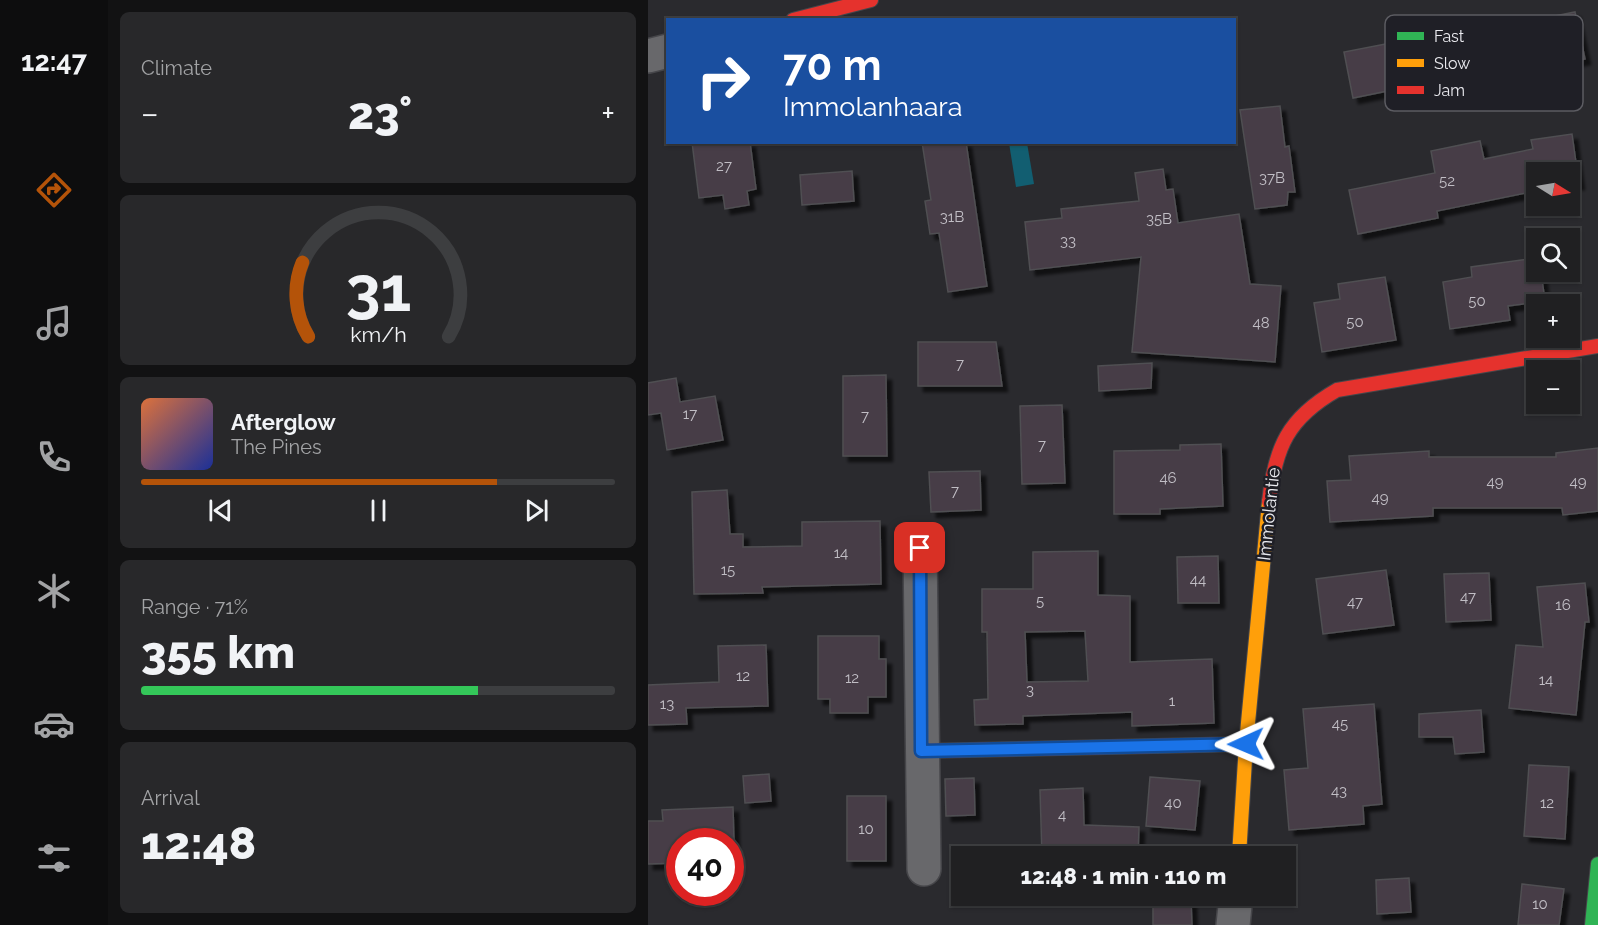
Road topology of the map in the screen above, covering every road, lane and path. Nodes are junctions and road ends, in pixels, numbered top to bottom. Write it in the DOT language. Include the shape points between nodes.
graph roads {
  1 [pos="871,0"];
  2 [pos="802,18"];
  3 [pos="666,52"];
  4 [pos="648,56"];
  5 [pos="1598,346"];
  6 [pos="920,548"];
  7 [pos="1246,744"];
  8 [pos="921,751"];
  9 [pos="1240,846"];
  10 [pos="1598,864"];
  11 [pos="924,868"];
  12 [pos="1235,906"];
  13 [pos="1233,925"];
  14 [pos="1592,925"];
  1 -- 2 [label="street"];
  3 -- 4 [label="street"];
  5 -- 7 [label="street, Immolantie" via="1337,390 1318,399 1304,412 1277,450 1272,475"];
  6 -- 8 [label="street"];
  7 -- 8 [label="street"];
  7 -- 9 [label="street, Immolantie"];
  8 -- 11 [label="street"];
  10 -- 14 [label="street"];
  12 -- 13 [label="street"];
}
